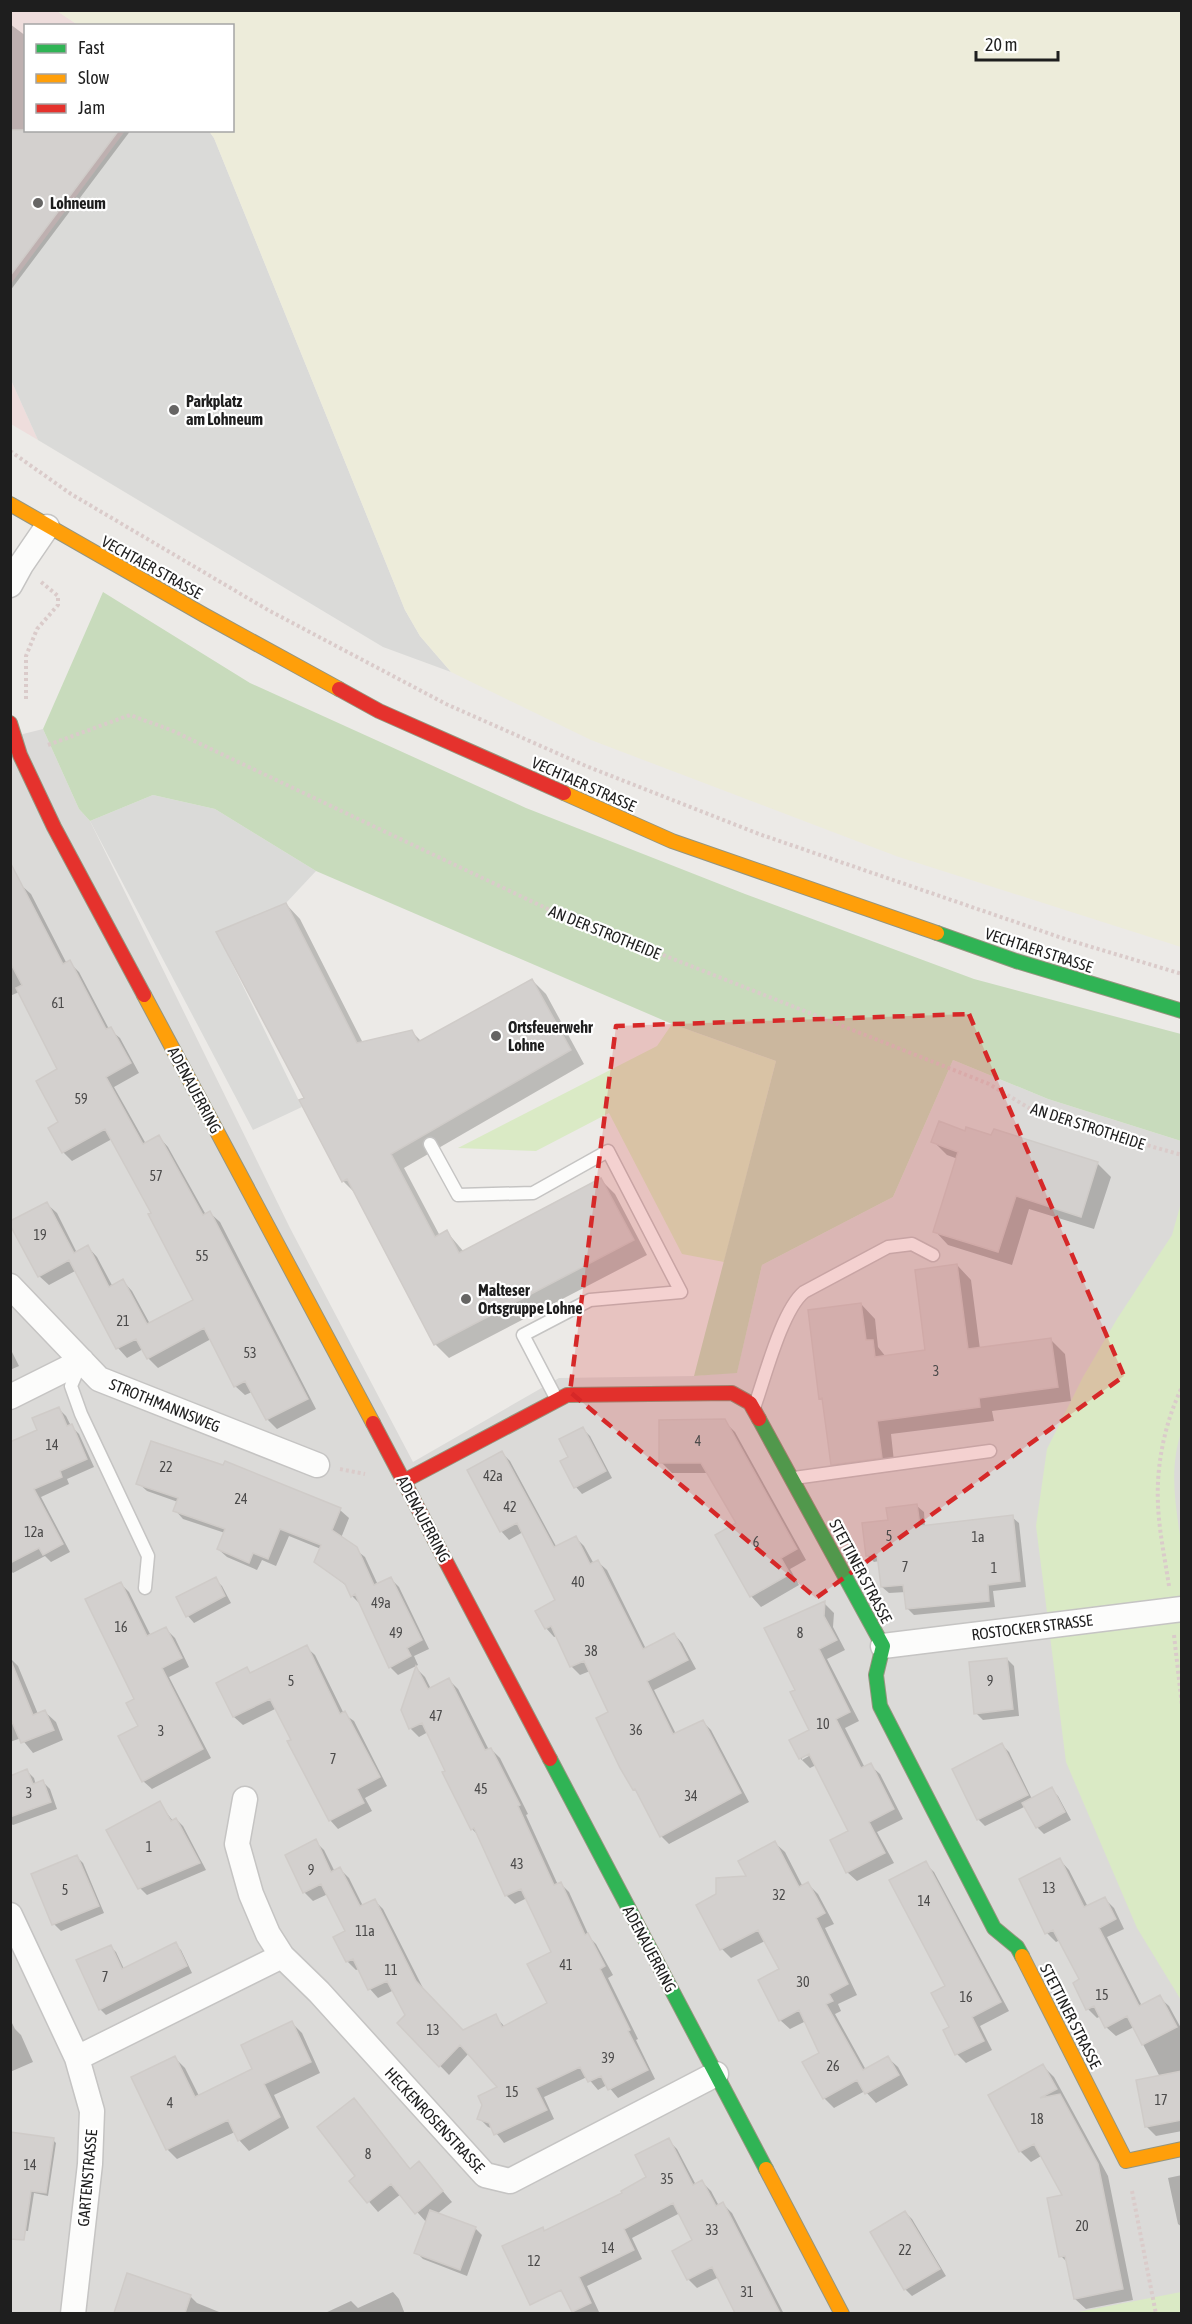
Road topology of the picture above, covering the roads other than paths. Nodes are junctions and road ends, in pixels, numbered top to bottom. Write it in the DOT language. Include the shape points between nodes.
graph roads {
  1 [pos="10,504"];
  2 [pos="47,527"];
  3 [pos="16,575"];
  4 [pos="10,723"];
  5 [pos="23,754"];
  6 [pos="1182,1011"];
  7 [pos="430,1143"];
  8 [pos="933,1255"];
  9 [pos="10,1286"];
  10 [pos="82,1361"];
  11 [pos="10,1397"];
  12 [pos="558,1400"];
  13 [pos="754,1410"];
  14 [pos="990,1451"];
  15 [pos="317,1465"];
  16 [pos="793,1478"];
  17 [pos="404,1481"];
  18 [pos="146,1588"];
  19 [pos="1177,1610"];
  20 [pos="883,1646"];
  21 [pos="245,1799"];
  22 [pos="10,1915"];
  23 [pos="282,1956"];
  24 [pos="77,2058"];
  25 [pos="716,2074"];
  26 [pos="1182,2150"];
  27 [pos="73,2313"];
  28 [pos="842,2313"];
  1 -- 2 [label="street, VECHTAER STRASSE"];
  2 -- 3 [label="street"];
  2 -- 6 [label="street, VECHTAER STRASSE" via="379,711 672,841 1016,961"];
  4 -- 5 [label="street, ADENAUERRING"];
  5 -- 17 [label="street, ADENAUERRING" via="65,849"];
  7 -- 12 [label="lane" via="458,1195 533,1193 608,1151 681,1292 590,1300 523,1335"];
  8 -- 13 [label="lane" via="912,1244 888,1247 804,1292 788,1314"];
  9 -- 10 [label="street, STROTHMANNSWEG"];
  10 -- 11 [label="street"];
  10 -- 15 [label="street, STROTHMANNSWEG" via="99,1379"];
  10 -- 18 [label="lane" via="71,1386 148,1556"];
  12 -- 13 [label="street, STETTINER STRASSE" via="567,1395 732,1393 750,1403"];
  12 -- 17 [label="street, STETTINER STRASSE"];
  13 -- 16 [label="street, STETTINER STRASSE"];
  14 -- 16 [label="lane"];
  16 -- 20 [label="street, STETTINER STRASSE"];
  17 -- 25 [label="street, ADENAUERRING"];
  19 -- 20 [label="street, ROSTOCKER STRASSE"];
  20 -- 26 [label="street, STETTINER STRASSE" via="876,1675 880,1707 994,1928 1017,1947 1126,2161"];
  21 -- 23 [label="street, HECKENROSENSTRASSE" via="237,1844 251,1894"];
  22 -- 24 [label="street, GARTENSTRASSE"];
  23 -- 24 [label="street"];
  23 -- 25 [label="street, HECKENROSENSTRASSE" via="320,1992 485,2175 510,2181"];
  24 -- 27 [label="street, GARTENSTRASSE" via="92,2111"];
  25 -- 28 [label="street, ADENAUERRING"];
}
